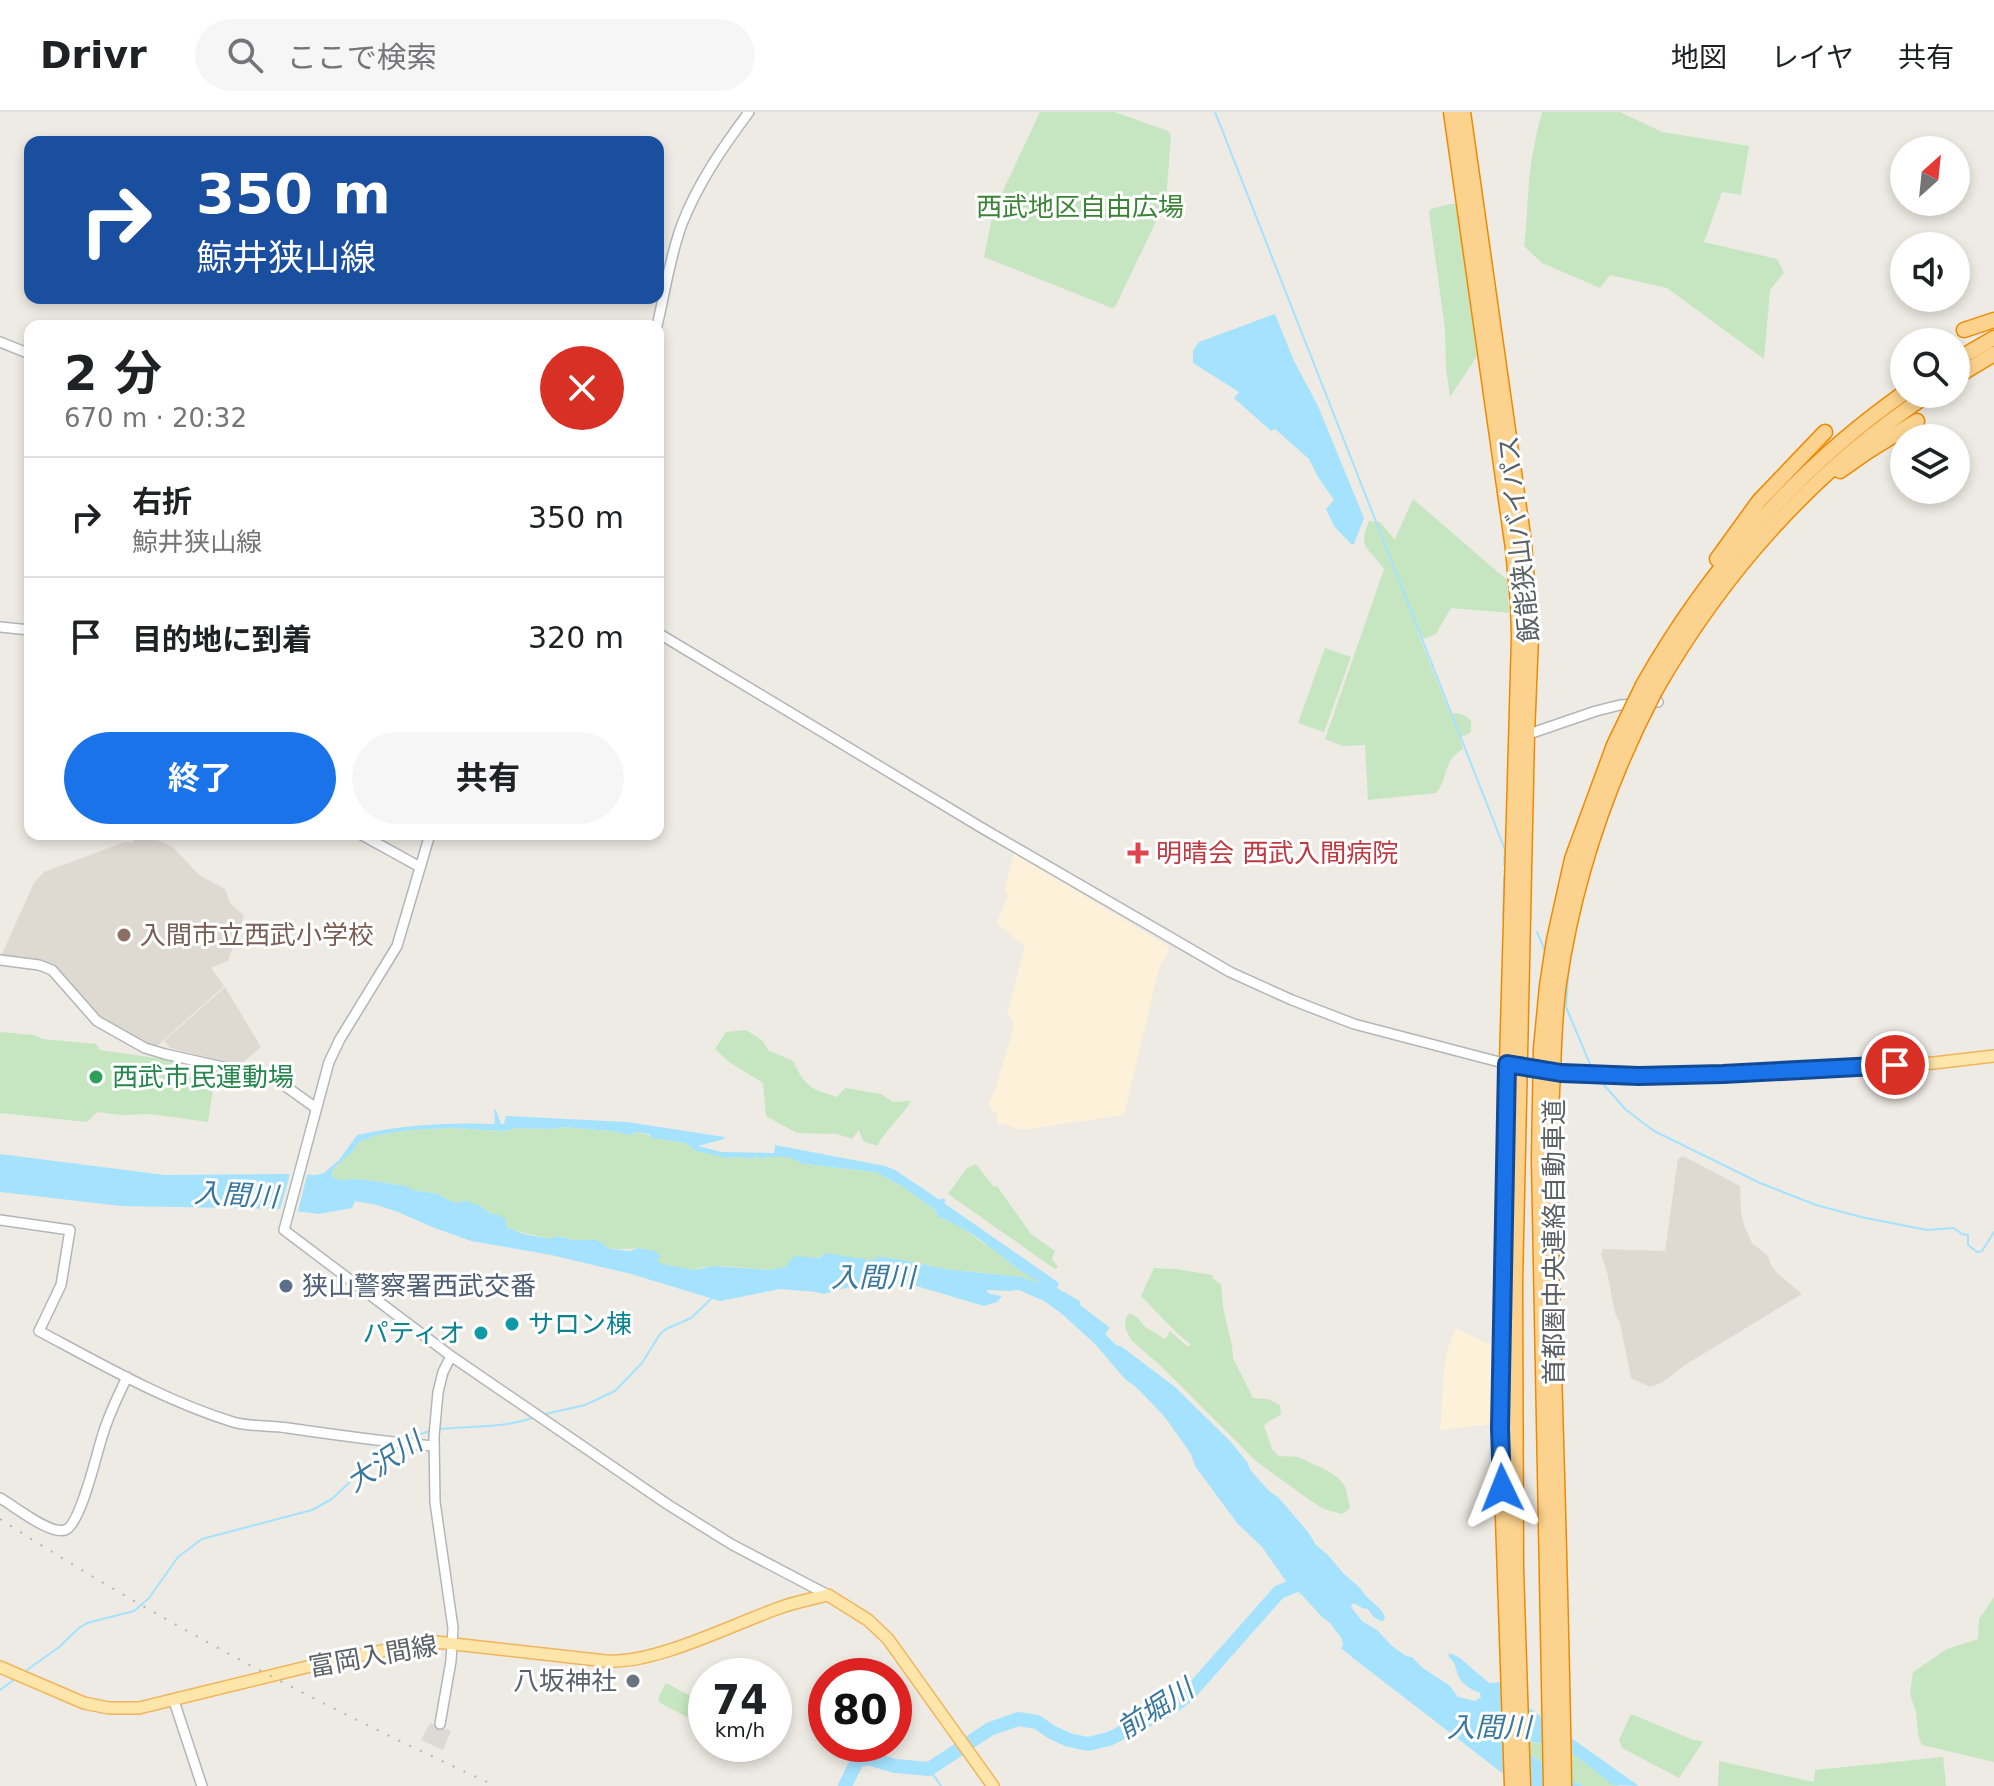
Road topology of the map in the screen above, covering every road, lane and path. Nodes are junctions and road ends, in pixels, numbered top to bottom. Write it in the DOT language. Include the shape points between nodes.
graph roads {
  1 [pos="749,112"];
  2 [pos="1451,112"];
  3 [pos="1463,112"];
  4 [pos="664,294"];
  5 [pos="1994,320"];
  6 [pos="1970,328"];
  7 [pos="1994,338"];
  8 [pos="0,342"];
  9 [pos="24,352"];
  10 [pos="1970,352"];
  11 [pos="1994,354"];
  12 [pos="1970,369"];
  13 [pos="1890,404"];
  14 [pos="1910,408"];
  15 [pos="1917,421"];
  16 [pos="1825,432"];
  17 [pos="1755,547"];
  18 [pos="0,627"];
  19 [pos="24,629"];
  20 [pos="664,637"];
  21 [pos="1658,659"];
  22 [pos="1652,693"];
  23 [pos="1522,735"];
  24 [pos="371,840"];
  25 [pos="428,840"];
  26 [pos="420,867"];
  27 [pos="0,960"];
  28 [pos="1994,1056"];
  29 [pos="1513,1065"];
  30 [pos="316,1110"];
  31 [pos="0,1220"];
  32 [pos="451,1356"];
  33 [pos="127,1377"];
  34 [pos="434,1441"];
  35 [pos="0,1498"];
  36 [pos="828,1595"];
  37 [pos="1512,1640"];
  38 [pos="453,1644"];
  39 [pos="0,1667"];
  40 [pos="174,1701"];
  41 [pos="440,1724"];
  42 [pos="202,1786"];
  43 [pos="993,1786"];
  44 [pos="1512,1786"];
  45 [pos="1523,1786"];
  46 [pos="1551,1786"];
  47 [pos="1564,1786"];
  1 -- 4 [label="street" via="690,205"];
  2 -- 23 [label="highway, 飯能狭山バイパス" via="1513,549"];
  3 -- 23 [label="highway, 飯能狭山バイパス" via="1524,543 1531,637"];
  5 -- 6 [label="highway"];
  7 -- 10 [label="highway"];
  8 -- 9 [label="street"];
  11 -- 12 [label="highway"];
  13 -- 21 [label="highway, 首都圏中央連絡自動車道" via="1843,439 1749,533"];
  14 -- 17 [label="highway, 首都圏中央連絡自動車道" via="1853,449"];
  15 -- 17 [label="highway" via="1834,475"];
  16 -- 21 [label="highway" via="1759,501 1724,548"];
  17 -- 22 [label="highway, 首都圏中央連絡自動車道"];
  18 -- 19 [label="street"];
  20 -- 29 [label="street" via="1230,972 1354,1024"];
  21 -- 22 [label="highway, 首都圏中央連絡自動車道"];
  22 -- 23 [label="street"];
  22 -- 46 [label="highway, 首都圏中央連絡自動車道, bridge" via="1614,745 1572,859 1554,940 1541,1049"];
  22 -- 47 [label="highway, 首都圏中央連絡自動車道, bridge" via="1595,829 1558,985 1552,1301"];
  23 -- 29 [label="highway, 飯能狭山バイパス"];
  24 -- 26 [label="street"];
  25 -- 26 [label="street"];
  26 -- 30 [label="street" via="397,946 334,1049"];
  27 -- 30 [label="street" via="52,970 97,1021 145,1048 272,1078"];
  28 -- 29 [label="main road" via="1639,1076"];
  29 -- 37 [label="highway, 飯能狭山バイパス" via="1500,1428"];
  30 -- 32 [label="street" via="284,1230"];
  31 -- 33 [label="street" via="70,1230 61,1285 39,1331"];
  32 -- 34 [label="street" via="441,1381"];
  32 -- 36 [label="street" via="697,1524"];
  33 -- 34 [label="street" via="235,1422 372,1441"];
  33 -- 35 [label="street" via="70,1527 52,1529"];
  34 -- 38 [label="street" via="435,1502"];
  36 -- 38 [label="main road, 富岡入間線" via="622,1661"];
  36 -- 43 [label="main road" via="888,1639"];
  37 -- 44 [label="highway"];
  37 -- 45 [label="highway"];
  38 -- 40 [label="main road, 富岡入間線" via="422,1643 377,1652"];
  38 -- 41 [label="street"];
  39 -- 40 [label="main road, 富岡入間線" via="95,1706 139,1708"];
  40 -- 42 [label="street"];
}
